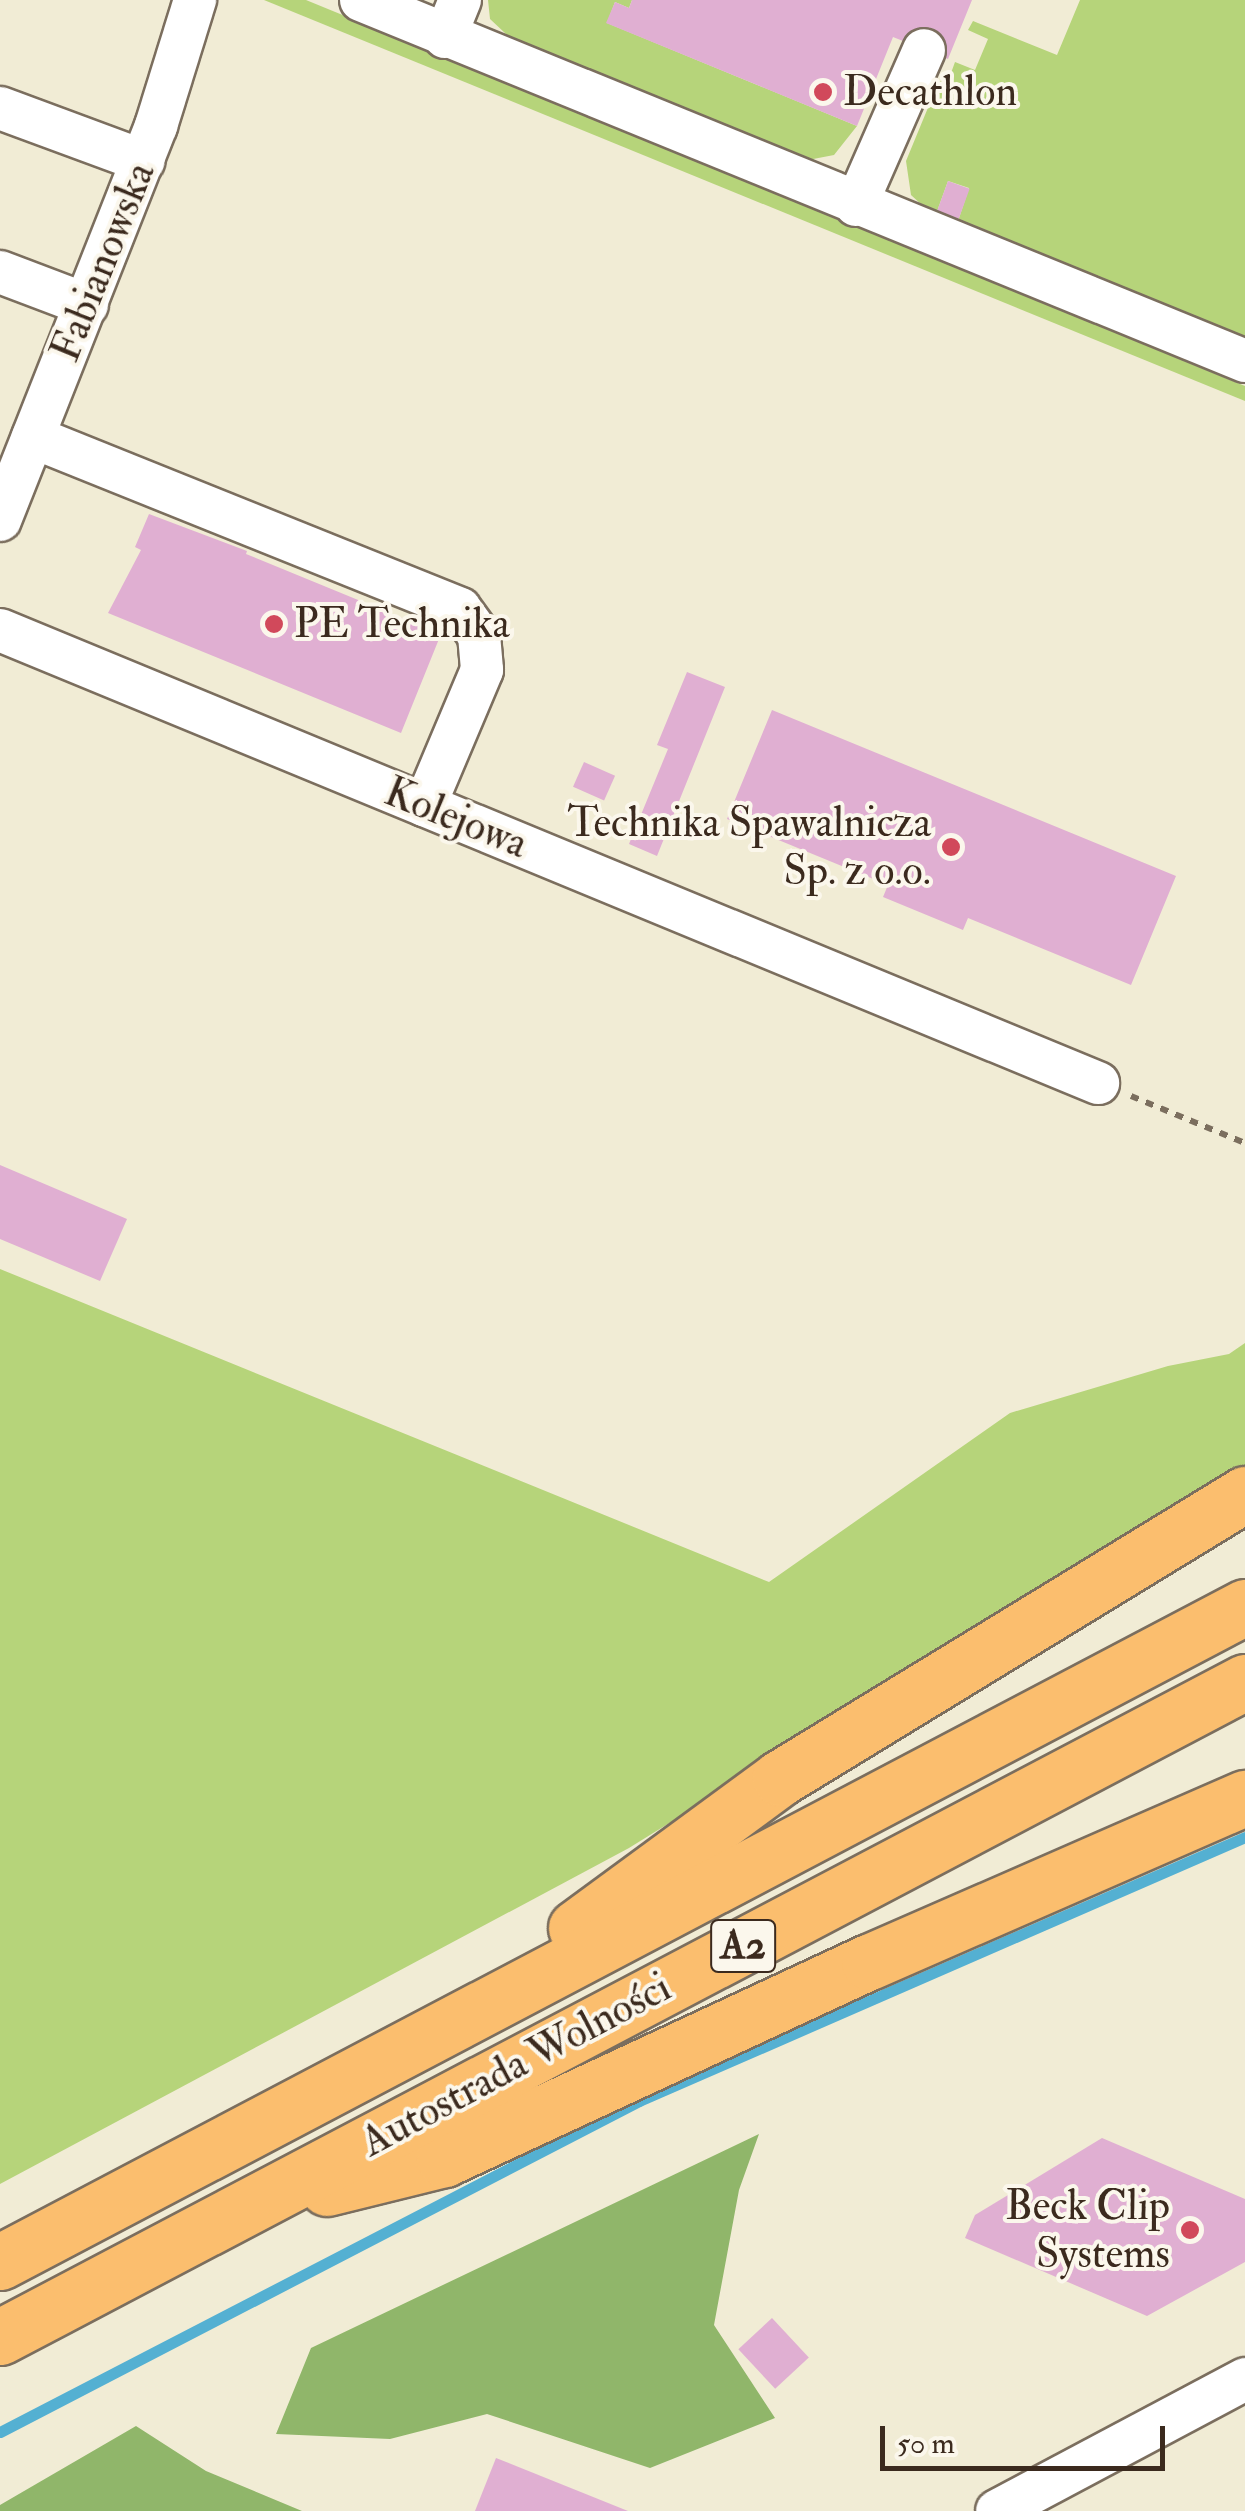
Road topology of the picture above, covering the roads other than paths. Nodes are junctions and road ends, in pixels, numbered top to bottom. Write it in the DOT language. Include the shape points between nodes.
graph roads {
  1 [pos="195,0"];
  2 [pos="361,0"];
  3 [pos="453,18"];
  4 [pos="924,50"];
  5 [pos="0,108"];
  6 [pos="143,162"];
  7 [pos="856,205"];
  8 [pos="0,272"];
  9 [pos="86,304"];
  10 [pos="1245,361"];
  11 [pos="33,437"];
  12 [pos="0,520"];
  13 [pos="0,630"];
  14 [pos="425,805"];
  15 [pos="1098,1083"];
  16 [pos="1245,1494"];
  17 [pos="1245,1607"];
  18 [pos="1245,1682"];
  19 [pos="1245,1798"];
  20 [pos="429,2036"];
  21 [pos="242,2210"];
  22 [pos="0,2262"];
  23 [pos="0,2337"];
  24 [pos="1245,2380"];
  25 [pos="997,2511"];
  1 -- 6 [label="street, Fabianowska"];
  2 -- 3 [label="street"];
  3 -- 7 [label="street"];
  4 -- 7 [label="street"];
  5 -- 6 [label="street"];
  6 -- 9 [label="street, Fabianowska"];
  7 -- 10 [label="street"];
  8 -- 9 [label="street"];
  9 -- 11 [label="street, Fabianowska"];
  11 -- 12 [label="street, Fabianowska"];
  11 -- 14 [label="street" via="460,609 479,635 482,670"];
  13 -- 14 [label="street, Kolejowa"];
  14 -- 15 [label="street, Kolejowa"];
  16 -- 20 [label="highway" via="780,1778"];
  17 -- 20 [label="highway, Autostrada Wolności / A2"];
  18 -- 21 [label="highway, Autostrada Wolności / A2"];
  19 -- 21 [label="highway" via="868,1962 444,2160"];
  20 -- 22 [label="highway, Autostrada Wolności / A2"];
  21 -- 23 [label="highway, Autostrada Wolności / A2"];
  24 -- 25 [label="street"];
}
